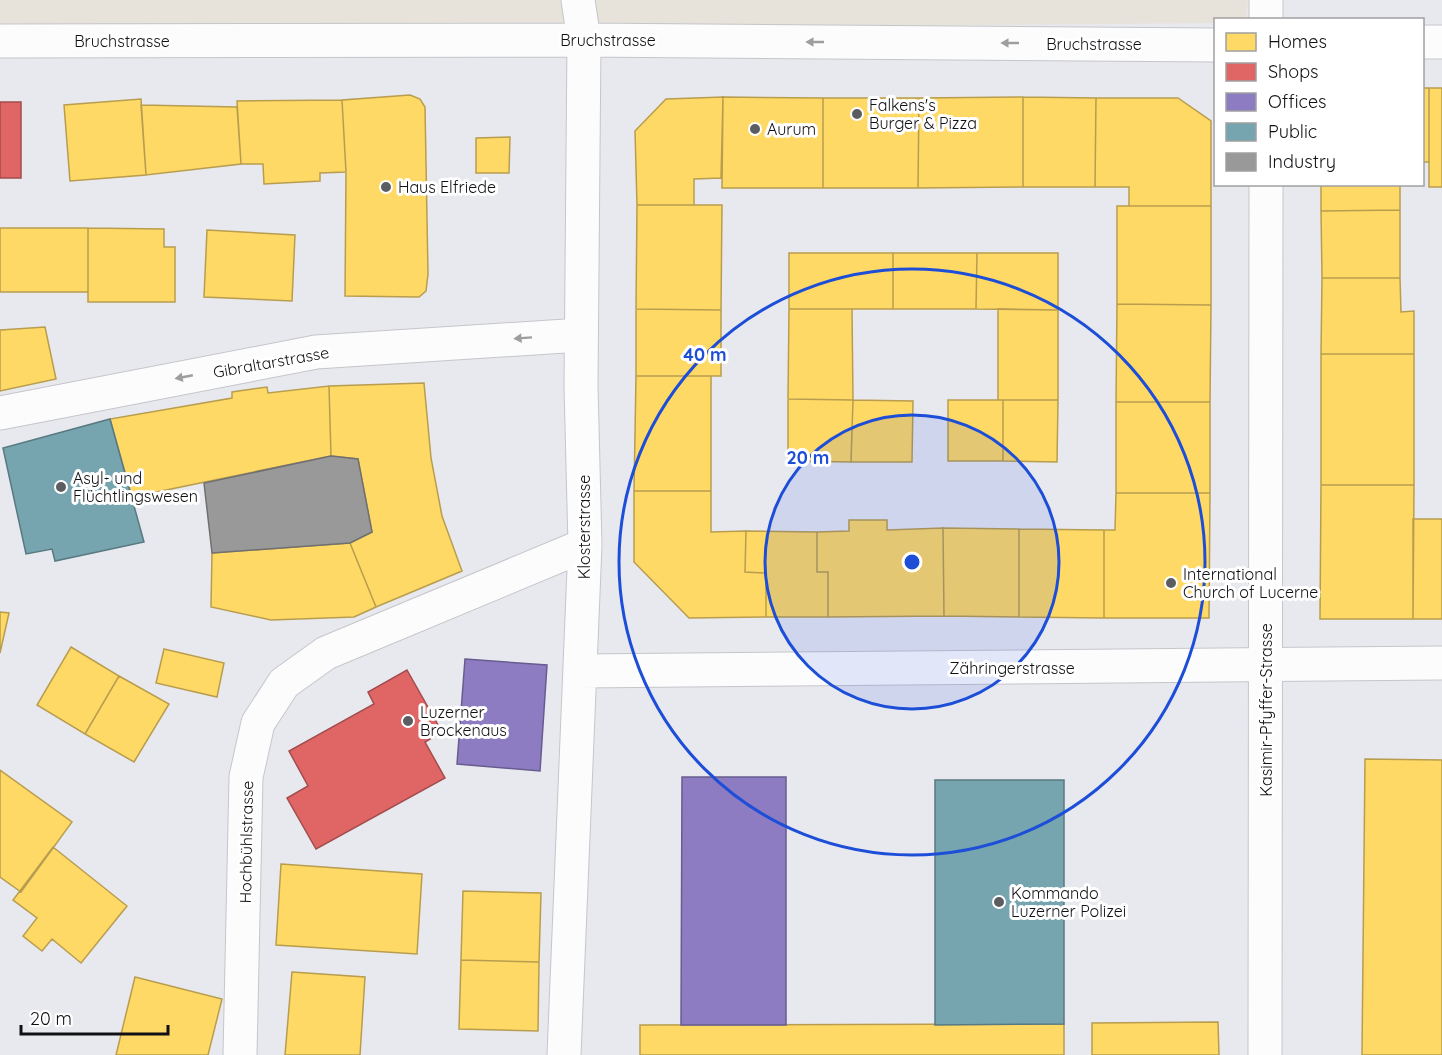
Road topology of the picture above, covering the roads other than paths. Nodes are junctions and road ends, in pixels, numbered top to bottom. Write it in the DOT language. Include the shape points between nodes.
graph roads {
  1 [pos="578,0"];
  2 [pos="1266,0"];
  3 [pos="1266,18"];
  4 [pos="584,40"];
  5 [pos="0,41"];
  6 [pos="1424,42"];
  7 [pos="1442,42"];
  8 [pos="1214,45"];
  9 [pos="1266,186"];
  10 [pos="581,335"];
  11 [pos="0,413"];
  12 [pos="585,545"];
  13 [pos="1442,663"];
  14 [pos="1266,666"];
  15 [pos="582,671"];
  16 [pos="240,1055"];
  17 [pos="564,1055"];
  18 [pos="1265,1055"];
  1 -- 4 [label="street, Klosterstrasse"];
  2 -- 3 [label="street"];
  4 -- 5 [label="street, Bruchstrasse"];
  8 -- 4 [label="street, Bruchstrasse, one-way"];
  4 -- 10 [label="street, Klosterstrasse"];
  6 -- 7 [label="street"];
  9 -- 14 [label="street, Kasimir-Pfyffer-Strasse"];
  10 -- 11 [label="street, Gibraltarstrasse, one-way" via="316,352"];
  10 -- 12 [label="street, Klosterstrasse"];
  12 -- 15 [label="street, Klosterstrasse"];
  12 -- 16 [label="street, Hochbühlstrasse" via="326,653 284,683 258,723 246,777"];
  13 -- 14 [label="street, Zähringerstrasse"];
  14 -- 15 [label="street, Zähringerstrasse"];
  14 -- 18 [label="street, Kasimir-Pfyffer-Strasse"];
  15 -- 17 [label="street, Klosterstrasse"];
}
